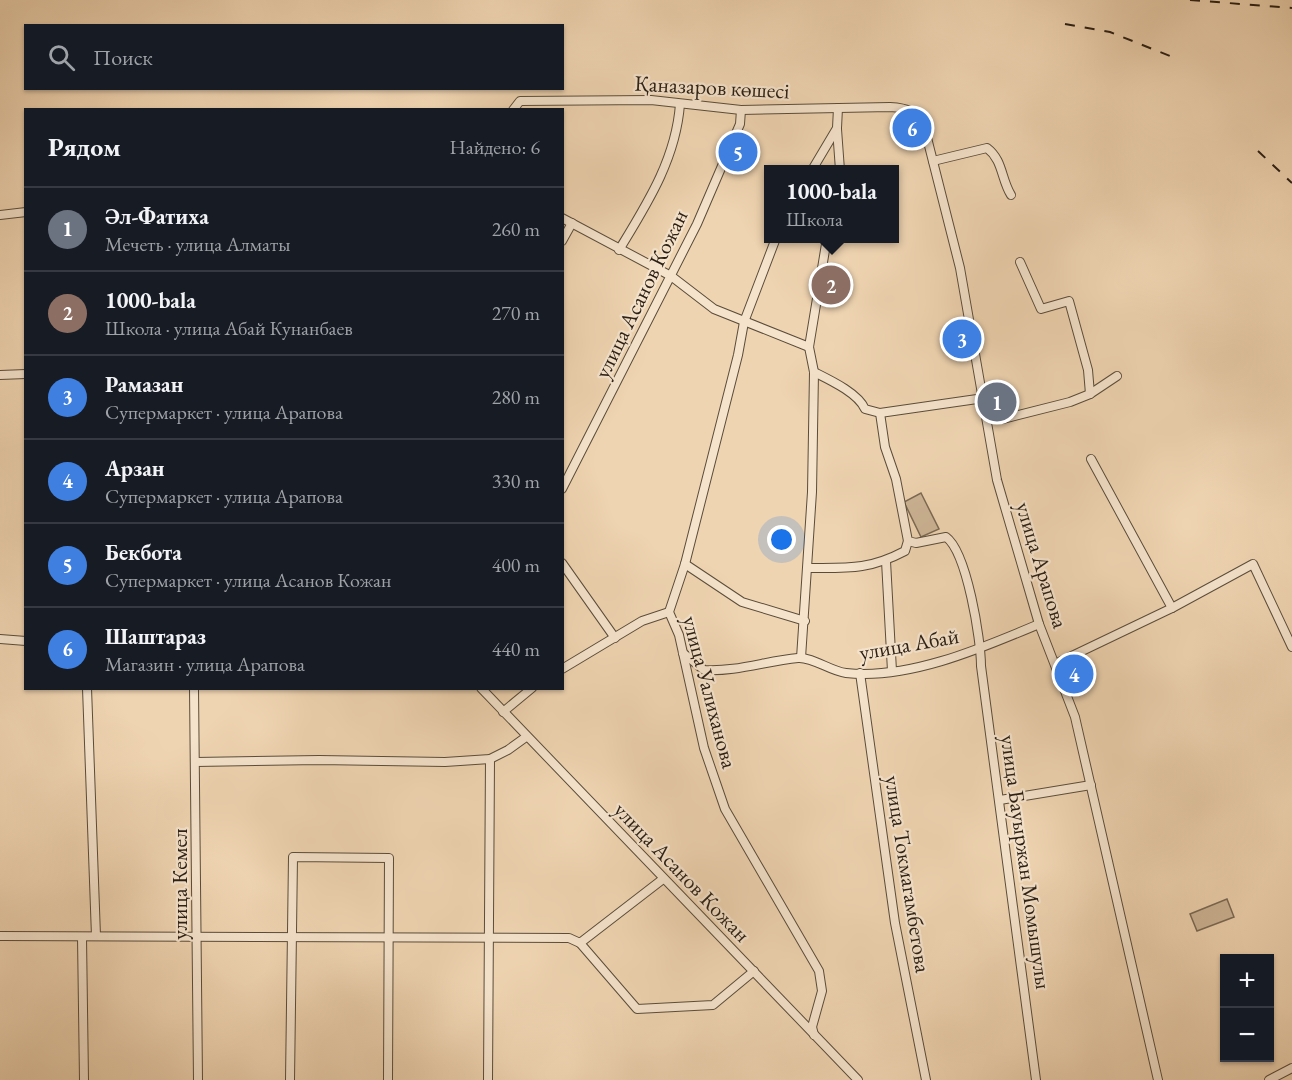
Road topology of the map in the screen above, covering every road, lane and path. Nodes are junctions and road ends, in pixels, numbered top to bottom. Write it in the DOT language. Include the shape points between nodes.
graph roads {
  1 [pos="680,104"];
  2 [pos="515,106"];
  3 [pos="838,108"];
  4 [pos="907,108"];
  5 [pos="741,110"];
  6 [pos="837,128"];
  7 [pos="933,161"];
  8 [pos="815,165"];
  9 [pos="840,165"];
  10 [pos="1011,195"];
  11 [pos="24,212"];
  12 [pos="0,215"];
  13 [pos="564,219"];
  14 [pos="572,223"];
  15 [pos="564,237"];
  16 [pos="774,243"];
  17 [pos="826,243"];
  18 [pos="619,250"];
  19 [pos="1020,262"];
  20 [pos="671,276"];
  21 [pos="744,322"];
  22 [pos="809,347"];
  23 [pos="814,372"];
  24 [pos="24,374"];
  25 [pos="0,375"];
  26 [pos="1117,376"];
  27 [pos="1090,394"];
  28 [pos="984,398"];
  29 [pos="880,413"];
  30 [pos="1091,459"];
  31 [pos="564,485"];
  32 [pos="908,541"];
  33 [pos="886,561"];
  34 [pos="685,564"];
  35 [pos="564,566"];
  36 [pos="808,568"];
  37 [pos="1172,608"];
  38 [pos="669,612"];
  39 [pos="805,621"];
  40 [pos="1039,624"];
  41 [pos="615,638"];
  42 [pos="0,639"];
  43 [pos="24,640"];
  44 [pos="1292,646"];
  45 [pos="981,649"];
  46 [pos="683,653"];
  47 [pos="801,658"];
  48 [pos="1055,664"];
  49 [pos="564,668"];
  50 [pos="892,671"];
  51 [pos="860,673"];
  52 [pos="87,690"];
  53 [pos="195,690"];
  54 [pos="483,690"];
  55 [pos="530,690"];
  56 [pos="503,712"];
  57 [pos="526,736"];
  58 [pos="490,759"];
  59 [pos="195,762"];
  60 [pos="1091,785"];
  61 [pos="1000,800"];
  62 [pos="663,879"];
  63 [pos="0,936"];
  64 [pos="96,936"];
  65 [pos="82,937"];
  66 [pos="196,937"];
  67 [pos="291,937"];
  68 [pos="390,938"];
  69 [pos="488,938"];
  70 [pos="580,943"];
  71 [pos="754,971"];
  72 [pos="814,1035"];
  73 [pos="1292,1068"];
  74 [pos="84,1080"];
  75 [pos="198,1080"];
  76 [pos="290,1080"];
  77 [pos="388,1080"];
  78 [pos="488,1080"];
  79 [pos="858,1080"];
  80 [pos="926,1080"];
  81 [pos="1036,1080"];
  82 [pos="1158,1080"];
  83 [pos="1269,1080"];
  1 -- 2 [label="street, Қаназаров көшесі" via="651,100 520,101"];
  1 -- 5 [label="street, Қаназаров көшесі"];
  1 -- 18 [label="street" via="678,127 665,166"];
  3 -- 4 [label="street, Қаназаров көшесі"];
  3 -- 5 [label="street, Қаназаров көшесі"];
  3 -- 6 [label="street"];
  4 -- 7 [label="street, улица Арапова" via="924,126"];
  5 -- 20 [label="street, улица Асанов Кожан" via="740,124"];
  6 -- 8 [label="street"];
  6 -- 9 [label="street"];
  7 -- 10 [label="street" via="987,148 1001,164 1002,181"];
  7 -- 28 [label="street, улица Арапова" via="960,268"];
  11 -- 12 [label="street"];
  13 -- 14 [label="street"];
  14 -- 15 [label="street"];
  14 -- 18 [label="street"];
  16 -- 21 [label="street, улица Уалиханова"];
  17 -- 22 [label="street"];
  18 -- 20 [label="street"];
  19 -- 27 [label="street" via="1041,309 1069,301 1088,370"];
  20 -- 21 [label="street" via="714,309"];
  20 -- 31 [label="street, улица Асанов Кожан"];
  21 -- 22 [label="street"];
  21 -- 34 [label="street, улица Уалиханова"];
  22 -- 23 [label="street"];
  23 -- 29 [label="street" via="839,384 865,409"];
  23 -- 36 [label="street"];
  24 -- 25 [label="street"];
  26 -- 27 [label="street"];
  27 -- 28 [label="street" via="1003,419 990,413"];
  28 -- 29 [label="street"];
  28 -- 40 [label="street, улица Арапова" via="997,480"];
  29 -- 32 [label="street"];
  30 -- 37 [label="street"];
  32 -- 33 [label="street" via="905,551"];
  32 -- 45 [label="street, улица Бауыржан Момышулы" via="940,537 951,540 966,573"];
  33 -- 36 [label="street" via="861,568"];
  33 -- 50 [label="street"];
  34 -- 38 [label="street, улица Уалиханова"];
  34 -- 39 [label="street" via="742,602"];
  35 -- 41 [label="street"];
  36 -- 39 [label="street"];
  37 -- 44 [label="street" via="1253,564"];
  37 -- 48 [label="street"];
  38 -- 41 [label="street" via="654,615"];
  38 -- 46 [label="street, улица Уалиханова"];
  39 -- 47 [label="street"];
  40 -- 45 [label="street, улица Абай"];
  40 -- 48 [label="street, улица Арапова"];
  41 -- 49 [label="street"];
  42 -- 43 [label="street"];
  45 -- 50 [label="street, улица Абай"];
  45 -- 61 [label="street, улица Бауыржан Момышулы"];
  46 -- 47 [label="street, улица Абай" via="704,670 718,671"];
  46 -- 72 [label="street, улица Уалиханова" via="704,748 725,809 819,970 822,991 812,1027"];
  47 -- 51 [label="street, улица Абай" via="845,673"];
  48 -- 60 [label="street, улица Арапова" via="1075,717"];
  50 -- 51 [label="street, улица Абай"];
  51 -- 80 [label="street, улица Токмагамбетова" via="896,923"];
  52 -- 64 [label="street"];
  53 -- 59 [label="street, улица Кемел"];
  54 -- 56 [label="street, улица Асанов Кожан"];
  55 -- 56 [label="street"];
  56 -- 57 [label="street, улица Асанов Кожан"];
  57 -- 58 [label="street"];
  57 -- 62 [label="street, улица Асанов Кожан"];
  58 -- 59 [label="street"];
  58 -- 69 [label="street"];
  59 -- 66 [label="street, улица Кемел"];
  60 -- 61 [label="street"];
  60 -- 82 [label="street, улица Арапова"];
  61 -- 81 [label="street, улица Бауыржан Момышулы"];
  62 -- 70 [label="street"];
  62 -- 71 [label="street, улица Асанов Кожан"];
  63 -- 65 [label="street"];
  64 -- 65 [label="street"];
  64 -- 66 [label="street"];
  65 -- 74 [label="street"];
  66 -- 67 [label="street"];
  66 -- 75 [label="street, улица Кемел"];
  67 -- 68 [label="street"];
  67 -- 68 [label="street" via="293,857 389,858"];
  67 -- 76 [label="street"];
  68 -- 69 [label="street"];
  68 -- 77 [label="street"];
  69 -- 70 [label="street" via="569,938"];
  69 -- 78 [label="street"];
  70 -- 71 [label="street" via="637,1009 713,1005"];
  71 -- 72 [label="street, улица Асанов Кожан"];
  72 -- 79 [label="street, улица Асанов Кожан"];
  73 -- 83 [label="street"];
}
